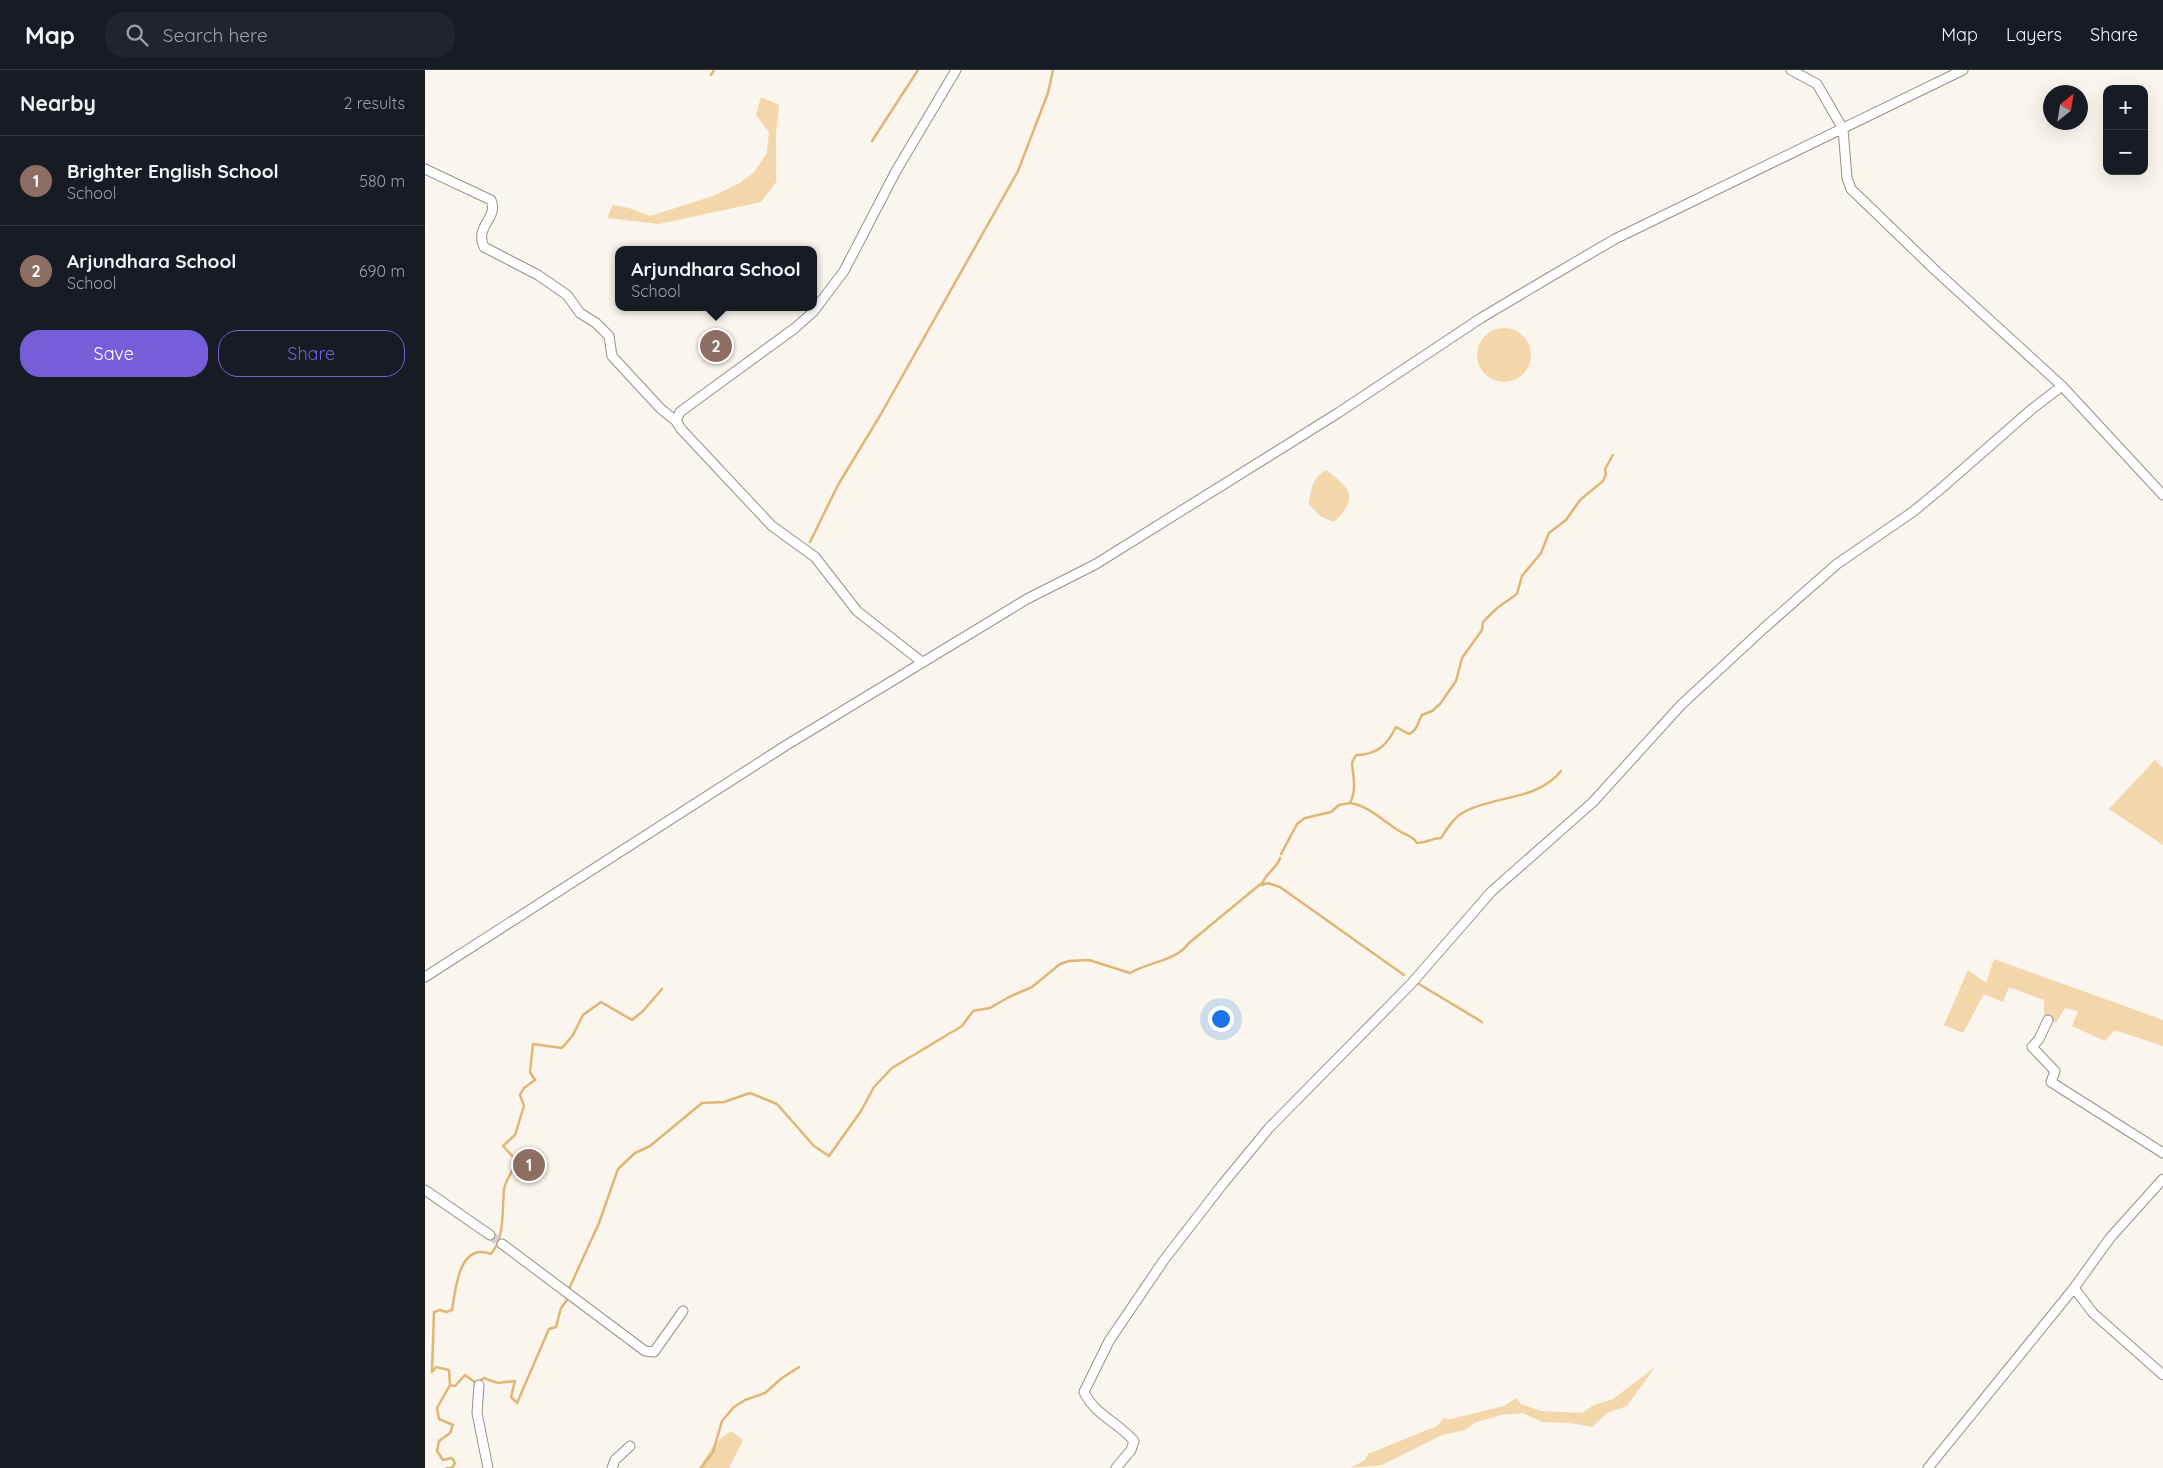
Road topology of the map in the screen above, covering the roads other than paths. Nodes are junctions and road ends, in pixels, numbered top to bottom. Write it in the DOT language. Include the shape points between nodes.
graph roads {
  1 [pos="956,70"];
  2 [pos="1791,70"];
  3 [pos="1963,70"];
  4 [pos="1843,129"];
  5 [pos="425,169"];
  6 [pos="817,307"];
  7 [pos="814,311"];
  8 [pos="2062,386"];
  9 [pos="676,421"];
  10 [pos="2163,495"];
  11 [pos="922,662"];
  12 [pos="425,977"];
  13 [pos="2048,1020"];
  14 [pos="2163,1153"];
  15 [pos="2163,1179"];
  16 [pos="425,1190"];
  17 [pos="490,1235"];
  18 [pos="502,1244"];
  19 [pos="2074,1288"];
  20 [pos="683,1311"];
  21 [pos="2163,1375"];
  22 [pos="479,1385"];
  23 [pos="631,1446"];
  24 [pos="488,1468"];
  25 [pos="612,1468"];
  26 [pos="1116,1468"];
  27 [pos="1928,1468"];
  1 -- 6 [label="street" via="896,171 844,271"];
  2 -- 4 [label="street" via="1817,84"];
  3 -- 4 [label="street"];
  4 -- 8 [label="street" via="1847,178 1851,189"];
  4 -- 11 [label="street" via="1607,244 1481,318 1338,413 1096,564 1027,599"];
  5 -- 9 [label="street" via="491,200 490,217 480,240 483,247 538,275 567,295 580,313 609,336 612,356"];
  7 -- 9 [label="street" via="680,412"];
  8 -- 10 [label="street"];
  8 -- 26 [label="street" via="1914,511 1837,564 1681,705 1593,802 1491,892 1411,984 1269,1128 1164,1260 1097,1361 1084,1392 1091,1405 1134,1441"];
  9 -- 11 [label="street" via="772,526 815,557 857,611"];
  11 -- 12 [label="street"];
  13 -- 14 [label="street" via="2032,1047 2055,1071 2051,1082"];
  15 -- 19 [label="street" via="2110,1238"];
  16 -- 17 [label="street"];
  18 -- 20 [label="street" via="645,1352 654,1352"];
  19 -- 21 [label="street" via="2093,1312"];
  19 -- 27 [label="street"];
  22 -- 24 [label="street" via="477,1413"];
  23 -- 25 [label="street" via="615,1460"];
}
